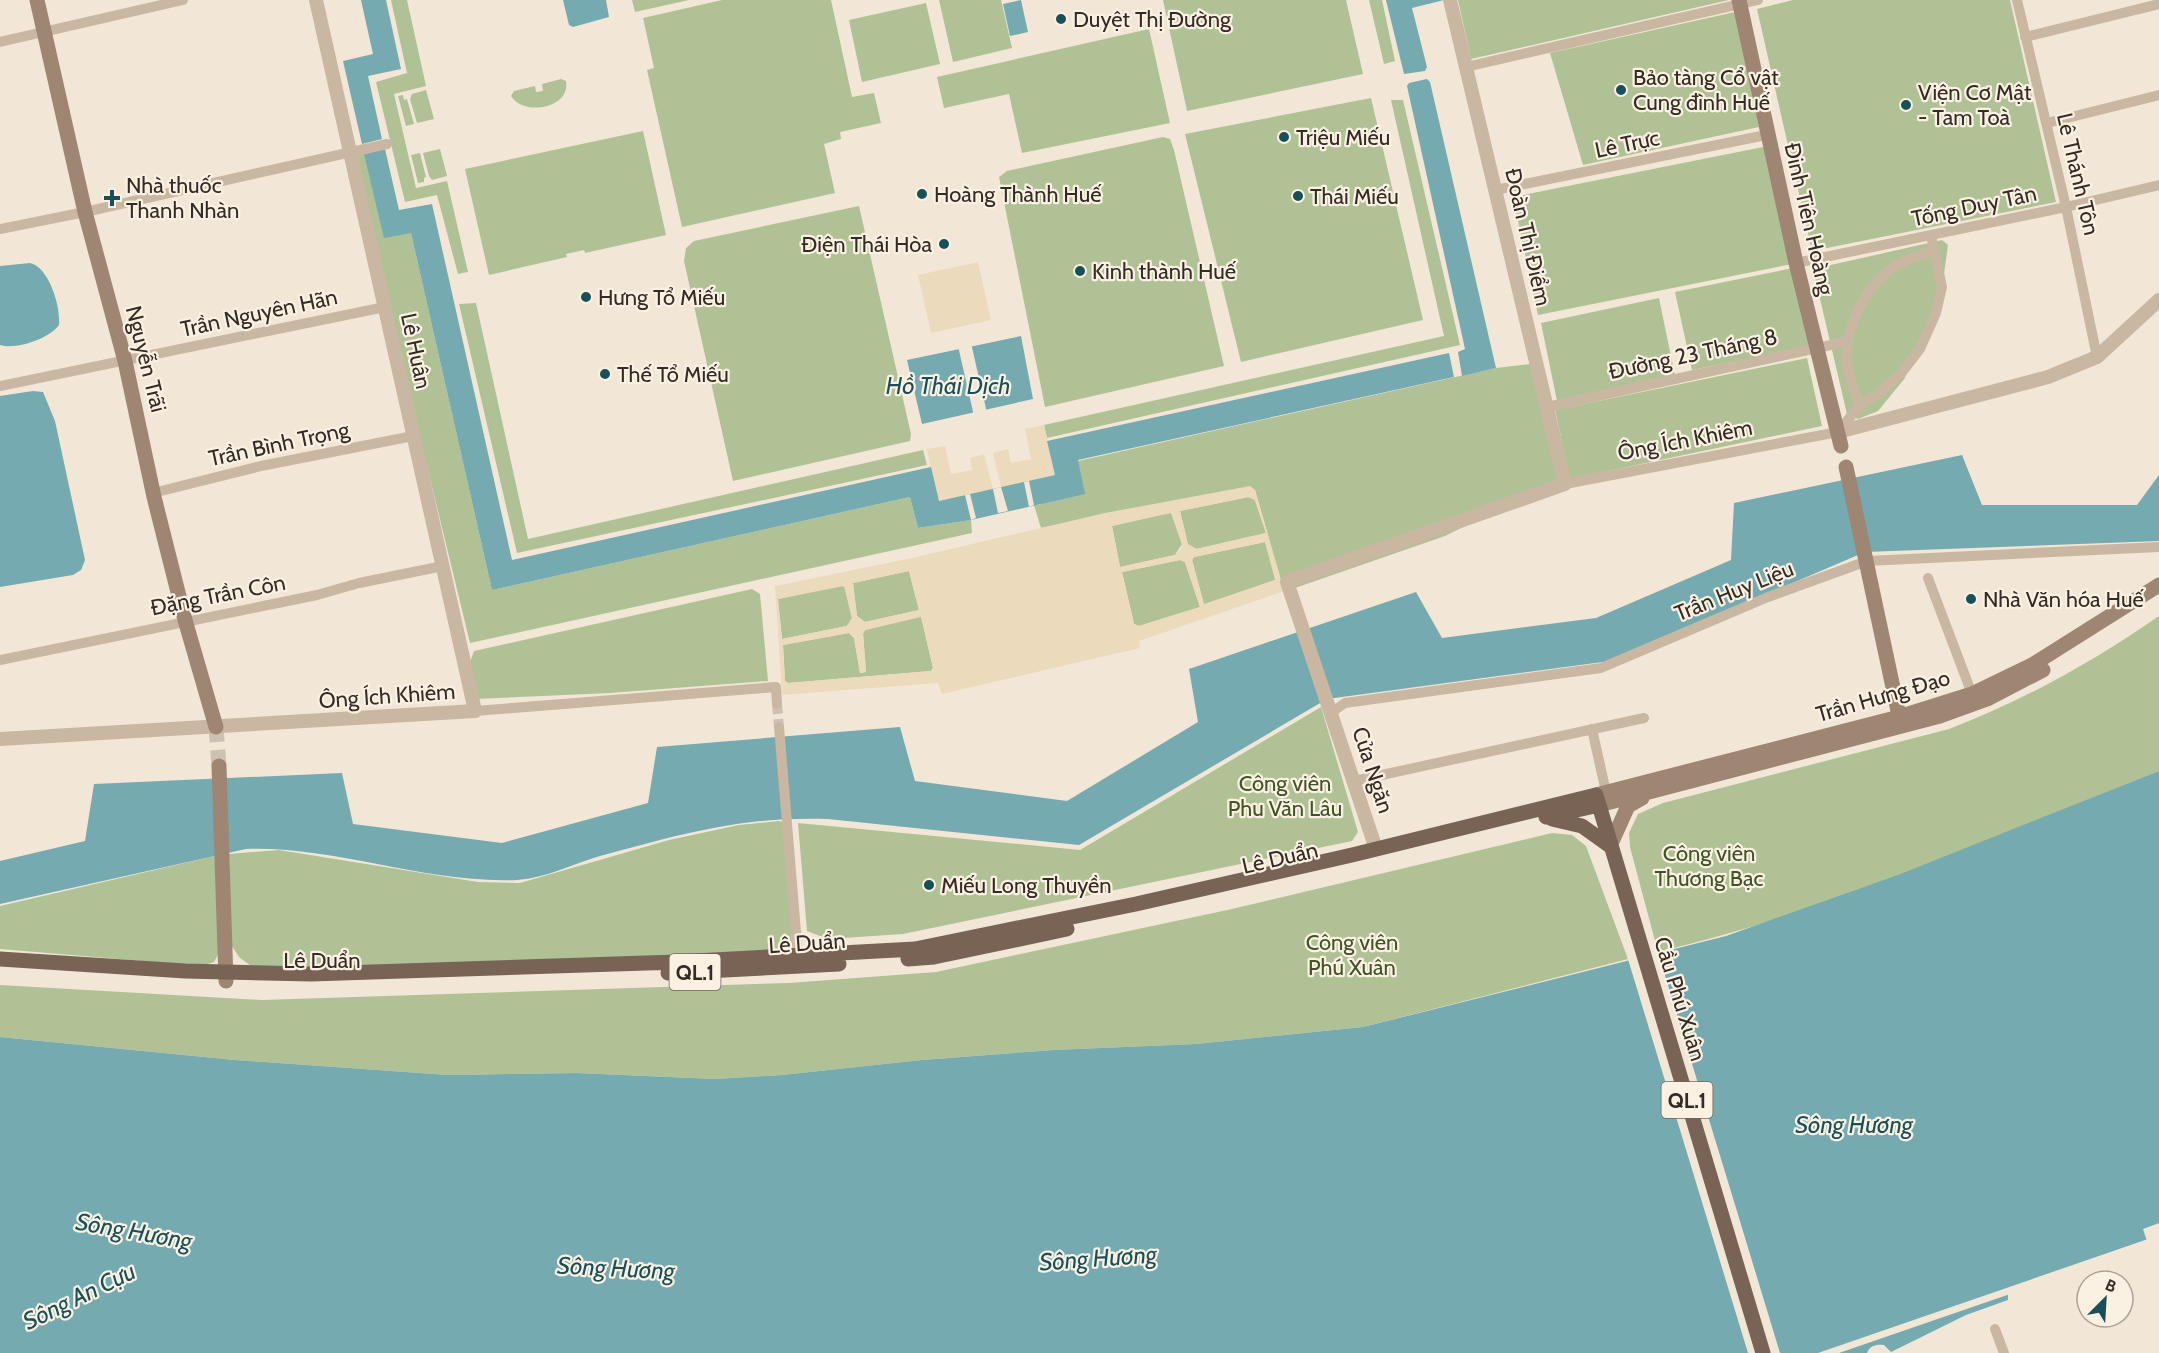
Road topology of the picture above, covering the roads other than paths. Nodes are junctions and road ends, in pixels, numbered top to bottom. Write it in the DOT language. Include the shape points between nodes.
graph roads {
  1 [pos="37,0"];
  2 [pos="183,0"];
  3 [pos="316,0"];
  4 [pos="1450,0"];
  5 [pos="1758,0"];
  6 [pos="2017,0"];
  7 [pos="1740,2"];
  8 [pos="152,3"];
  9 [pos="2159,4"];
  10 [pos="44,32"];
  11 [pos="2025,37"];
  12 [pos="0,42"];
  13 [pos="1466,67"];
  14 [pos="2159,95"];
  15 [pos="2047,123"];
  16 [pos="1766,135"];
  17 [pos="387,144"];
  18 [pos="349,153"];
  19 [pos="2159,185"];
  20 [pos="1495,190"];
  21 [pos="2066,207"];
  22 [pos="85,212"];
  23 [pos="0,229"];
  24 [pos="1931,235"];
  25 [pos="1935,250"];
  26 [pos="1796,263"];
  27 [pos="2159,300"];
  28 [pos="385,307"];
  29 [pos="1848,341"];
  30 [pos="1816,348"];
  31 [pos="2097,357"];
  32 [pos="125,361"];
  33 [pos="0,386"];
  34 [pos="1860,405"];
  35 [pos="1547,407"];
  36 [pos="413,436"];
  37 [pos="1840,439"];
  38 [pos="1846,466"];
  39 [pos="1565,484"];
  40 [pos="153,493"];
  41 [pos="2159,548"];
  42 [pos="1866,557"];
  43 [pos="443,566"];
  44 [pos="1928,578"];
  45 [pos="2159,585"];
  46 [pos="2159,597"];
  47 [pos="185,620"];
  48 [pos="1302,627"];
  49 [pos="0,660"];
  50 [pos="1972,694"];
  51 [pos="777,704"];
  52 [pos="1330,708"];
  53 [pos="475,711"];
  54 [pos="1644,718"];
  55 [pos="1900,722"];
  56 [pos="779,727"];
  57 [pos="216,728"];
  58 [pos="1592,729"];
  59 [pos="0,739"];
  60 [pos="219,766"];
  61 [pos="1354,781"];
  62 [pos="1649,793"];
  63 [pos="1600,797"];
  64 [pos="1540,819"];
  65 [pos="1610,846"];
  66 [pos="1377,854"];
  67 [pos="0,959"];
  68 [pos="798,961"];
  69 [pos="0,969"];
  70 [pos="226,977"];
  71 [pos="1995,1329"];
  72 [pos="1763,1353"];
  73 [pos="2004,1353"];
  1 -- 10 [label="main road, Nguyễn Trãi"];
  2 -- 8 [label="street"];
  3 -- 18 [label="street, Lê Huân"];
  4 -- 13 [label="street, Đoàn Thị Điểm"];
  5 -- 7 [label="street"];
  6 -- 11 [label="street, Lê Thánh Tôn"];
  7 -- 13 [label="street"];
  7 -- 16 [label="main road, Đinh Tiên Hoàng"];
  8 -- 10 [label="street"];
  9 -- 11 [label="street"];
  10 -- 12 [label="street"];
  10 -- 22 [label="main road, Nguyễn Trãi"];
  11 -- 15 [label="street, Lê Thánh Tôn"];
  13 -- 20 [label="street, Đoàn Thị Điểm"];
  14 -- 15 [label="street"];
  15 -- 21 [label="street, Lê Thánh Tôn"];
  16 -- 20 [label="street, Lê Trực"];
  16 -- 26 [label="main road, Đinh Tiên Hoàng"];
  17 -- 18 [label="street"];
  18 -- 22 [label="street"];
  18 -- 28 [label="street, Lê Huân"];
  19 -- 21 [label="street, Tống Duy Tân"];
  20 -- 35 [label="street, Đoàn Thị Điểm"];
  21 -- 24 [label="street, Tống Duy Tân"];
  21 -- 31 [label="street, Lê Thánh Tôn"];
  22 -- 23 [label="street"];
  22 -- 32 [label="main road, Nguyễn Trãi"];
  24 -- 25 [label="street"];
  24 -- 26 [label="street, Tống Duy Tân"];
  25 -- 29 [label="street" via="1904,261 1883,275 1857,313"];
  25 -- 34 [label="street" via="1942,287 1936,313 1920,349 1900,375"];
  26 -- 30 [label="main road, Đinh Tiên Hoàng"];
  27 -- 31 [label="street"];
  28 -- 32 [label="street, Trần Nguyên Hãn"];
  28 -- 36 [label="street, Lê Huân"];
  29 -- 30 [label="street, Đường 23 Tháng 8"];
  29 -- 34 [label="street" via="1849,374"];
  30 -- 35 [label="street, Đường 23 Tháng 8"];
  30 -- 37 [label="main road, Đinh Tiên Hoàng"];
  31 -- 37 [label="street, Ông Ích Khiêm" via="2048,377"];
  32 -- 33 [label="street, Trần Nguyên Hãn"];
  32 -- 40 [label="main road, Nguyễn Trãi"];
  34 -- 37 [label="street"];
  35 -- 39 [label="street, Đoàn Thị Điểm"];
  36 -- 40 [label="street, Trần Bình Trọng"];
  36 -- 43 [label="street, Lê Huân"];
  37 -- 39 [label="street, Ông Ích Khiêm"];
  38 -- 42 [label="main road"];
  39 -- 48 [label="street, Ông Ích Khiêm" via="1287,582"];
  40 -- 47 [label="main road, Nguyễn Trãi"];
  41 -- 42 [label="street, Trần Huy Liệu"];
  42 -- 52 [label="street, Trần Huy Liệu" via="1601,668"];
  42 -- 55 [label="main road"];
  43 -- 47 [label="street, Đặng Trần Côn"];
  43 -- 53 [label="street, Lê Huân"];
  44 -- 50 [label="street"];
  45 -- 50 [label="main road, Trần Hưng Đạo" via="2032,665"];
  46 -- 55 [label="main road, Trần Hưng Đạo" via="1987,699"];
  47 -- 49 [label="street, Đặng Trần Côn"];
  47 -- 57 [label="main road, Nguyễn Trãi"];
  48 -- 52 [label="street, Cửa Ngăn"];
  50 -- 55 [label="main road, Trần Hưng Đạo"];
  51 -- 53 [label="street, Ông Ích Khiêm" via="776,687"];
  52 -- 61 [label="street, Cửa Ngăn"];
  53 -- 57 [label="street, Ông Ích Khiêm"];
  54 -- 58 [label="street"];
  55 -- 62 [label="main road, Trần Hưng Đạo"];
  55 -- 63 [label="main road, Trần Hưng Đạo"];
  56 -- 68 [label="street"];
  57 -- 59 [label="street, Ông Ích Khiêm"];
  58 -- 61 [label="street"];
  58 -- 63 [label="street"];
  60 -- 70 [label="main road"];
  61 -- 66 [label="street, Cửa Ngăn"];
  62 -- 63 [label="main road, Trần Hưng Đạo"];
  62 -- 65 [label="main road" via="1628,806"];
  63 -- 64 [label="main road, Lê Duẩn / QL.1"];
  63 -- 65 [label="main road, Cầu Phú Xuân / QL.1"];
  63 -- 66 [label="main road, Lê Duẩn / QL.1"];
  64 -- 65 [label="main road, QL.1" via="1582,826"];
  64 -- 66 [label="main road, Lê Duẩn / QL.1"];
  65 -- 72 [label="main road, Cầu Phú Xuân / QL.1"];
  66 -- 68 [label="main road, Lê Duẩn / QL.1" via="940,945"];
  67 -- 70 [label="main road, Lê Duẩn / QL.1"];
  68 -- 70 [label="main road, Lê Duẩn / QL.1" via="386,982"];
  69 -- 70 [label="main road, Lê Duẩn / QL.1"];
  71 -- 73 [label="street"];
}
